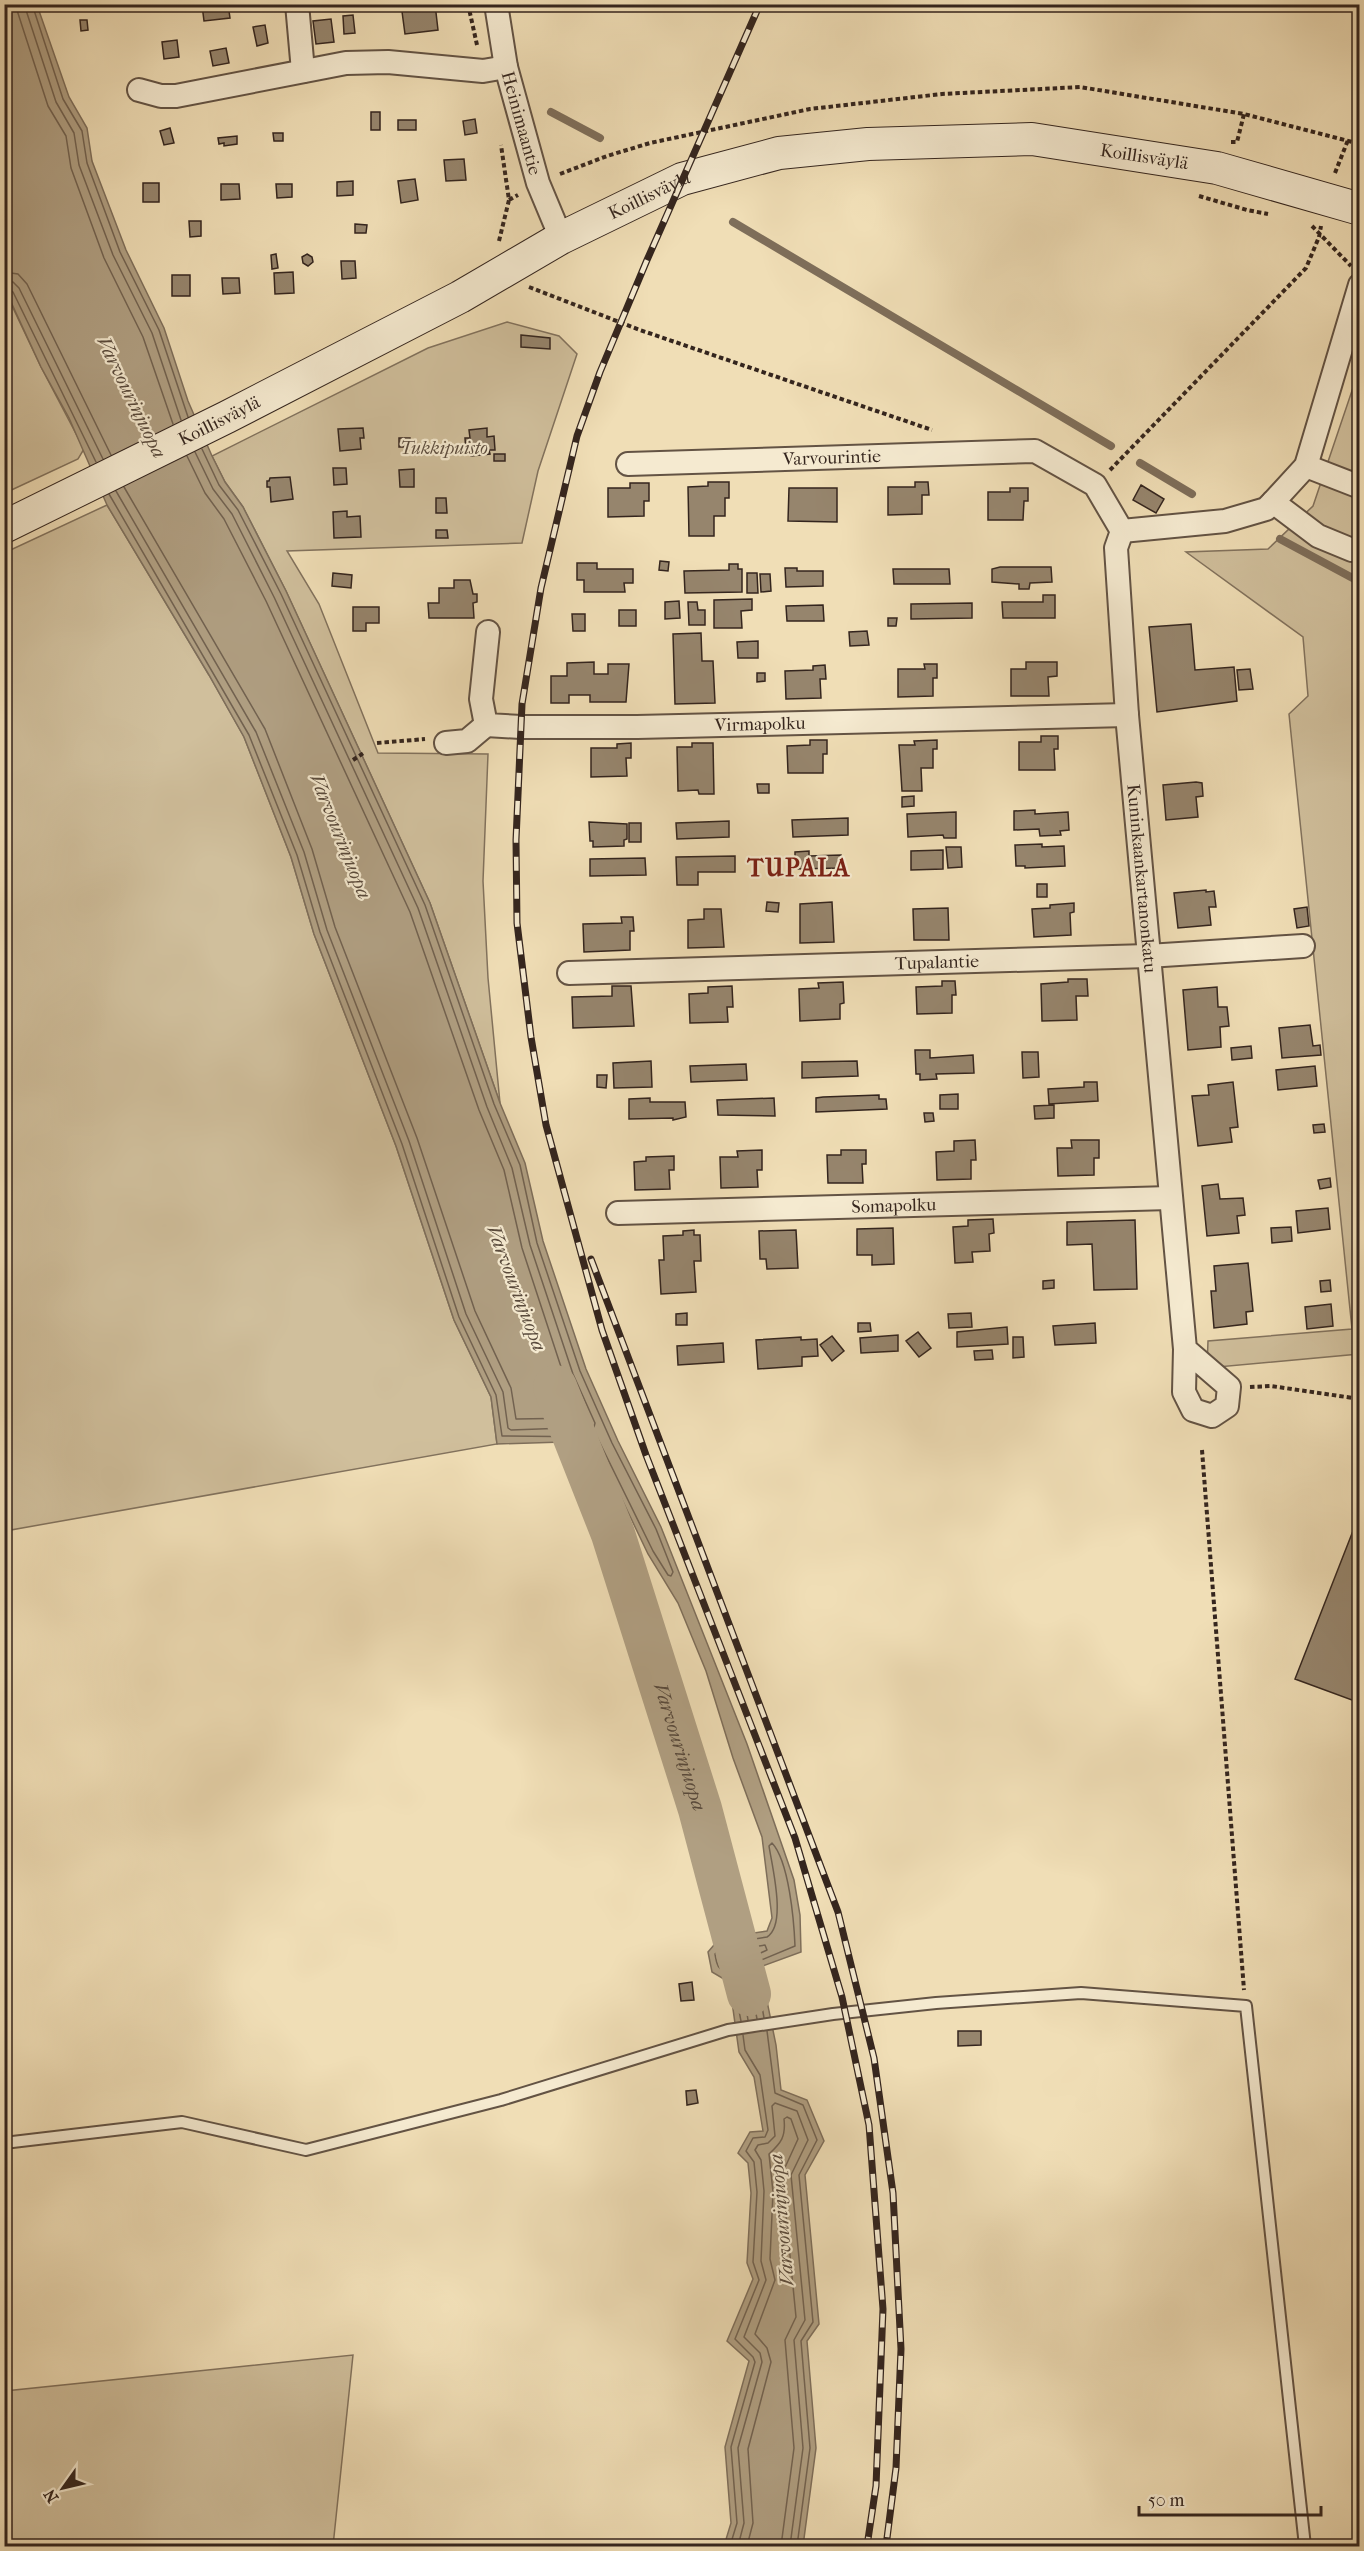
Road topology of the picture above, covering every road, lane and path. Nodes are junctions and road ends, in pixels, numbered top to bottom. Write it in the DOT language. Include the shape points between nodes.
graph roads {
  1 [pos="297,4"];
  2 [pos="496,4"];
  3 [pos="506,67"];
  4 [pos="303,71"];
  5 [pos="139,90"];
  6 [pos="1244,114"];
  7 [pos="1348,140"];
  8 [pos="1223,142"];
  9 [pos="1199,196"];
  10 [pos="1359,209"];
  11 [pos="1315,210"];
  12 [pos="1270,214"];
  13 [pos="1320,232"];
  14 [pos="561,238"];
  15 [pos="507,254"];
  16 [pos="1355,276"];
  17 [pos="933,430"];
  18 [pos="628,464"];
  19 [pos="1306,466"];
  20 [pos="1095,485"];
  21 [pos="1359,487"];
  22 [pos="1274,502"];
  23 [pos="4,527"];
  24 [pos="1122,531"];
  25 [pos="1359,547"];
  26 [pos="488,632"];
  27 [pos="1127,715"];
  28 [pos="486,725"];
  29 [pos="377,743"];
  30 [pos="446,743"];
  31 [pos="365,752"];
  32 [pos="353,760"];
  33 [pos="1303,946"];
  34 [pos="1148,956"];
  35 [pos="569,973"];
  36 [pos="1170,1198"];
  37 [pos="618,1214"];
  38 [pos="1185,1349"];
  39 [pos="1229,1387"];
  40 [pos="1359,1399"];
  41 [pos="1202,1450"];
  42 [pos="1246,2006"];
  43 [pos="4,2143"];
  44 [pos="1305,2547"];
  1 -- 4 [label="street"];
  2 -- 3 [label="street, Heinimaantie"];
  3 -- 4 [label="street" via="483,71 377,62"];
  3 -- 14 [label="street, Heinimaantie" via="538,183"];
  4 -- 5 [label="street" via="176,96"];
  6 -- 8 [label="path" via="1237,142"];
  7 -- 11 [label="path"];
  9 -- 12 [label="path"];
  10 -- 11 [label="main road, Koillisväylä"];
  11 -- 13 [label="path"];
  11 -- 13 [label="path"];
  11 -- 14 [label="main road, Koillisväylä" via="1217,168 1032,139 868,144 779,153 682,179"];
  13 -- 16 [label="path"];
  13 -- 20 [label="path" via="1306,268"];
  14 -- 15 [label="main road, Koillisväylä"];
  15 -- 17 [label="path" via="529,287 550,296"];
  15 -- 23 [label="main road, Koillisväylä" via="450,303"];
  16 -- 19 [label="street"];
  18 -- 20 [label="street, Varvourintie" via="1035,451"];
  19 -- 21 [label="street"];
  19 -- 22 [label="street"];
  20 -- 24 [label="street"];
  22 -- 24 [label="street" via="1266,509 1225,521"];
  22 -- 25 [label="street" via="1318,536 1352,550"];
  24 -- 27 [label="street, Kuninkaankartanonkatu" via="1116,548"];
  26 -- 28 [label="street" via="481,699"];
  27 -- 28 [label="street, Virmapolku" via="637,727"];
  27 -- 34 [label="street, Kuninkaankartanonkatu"];
  28 -- 30 [label="street" via="467,741"];
  29 -- 30 [label="path" via="427,739"];
  31 -- 32 [label="path"];
  33 -- 34 [label="street, Tupalantie"];
  34 -- 35 [label="street, Tupalantie"];
  34 -- 36 [label="street, Kuninkaankartanonkatu"];
  36 -- 37 [label="street, Somapolku"];
  36 -- 38 [label="street, Kuninkaankartanonkatu"];
  38 -- 39 [label="street"];
  38 -- 39 [label="street, Kuninkaankartanonkatu" via="1184,1392 1193,1410 1212,1416 1227,1406"];
  39 -- 40 [label="path" via="1271,1386"];
  41 -- 42 [label="path"];
  42 -- 43 [label="lane" via="1081,1993 936,2003 728,2030 501,2100 306,2150 182,2122"];
  42 -- 44 [label="lane"];
}
